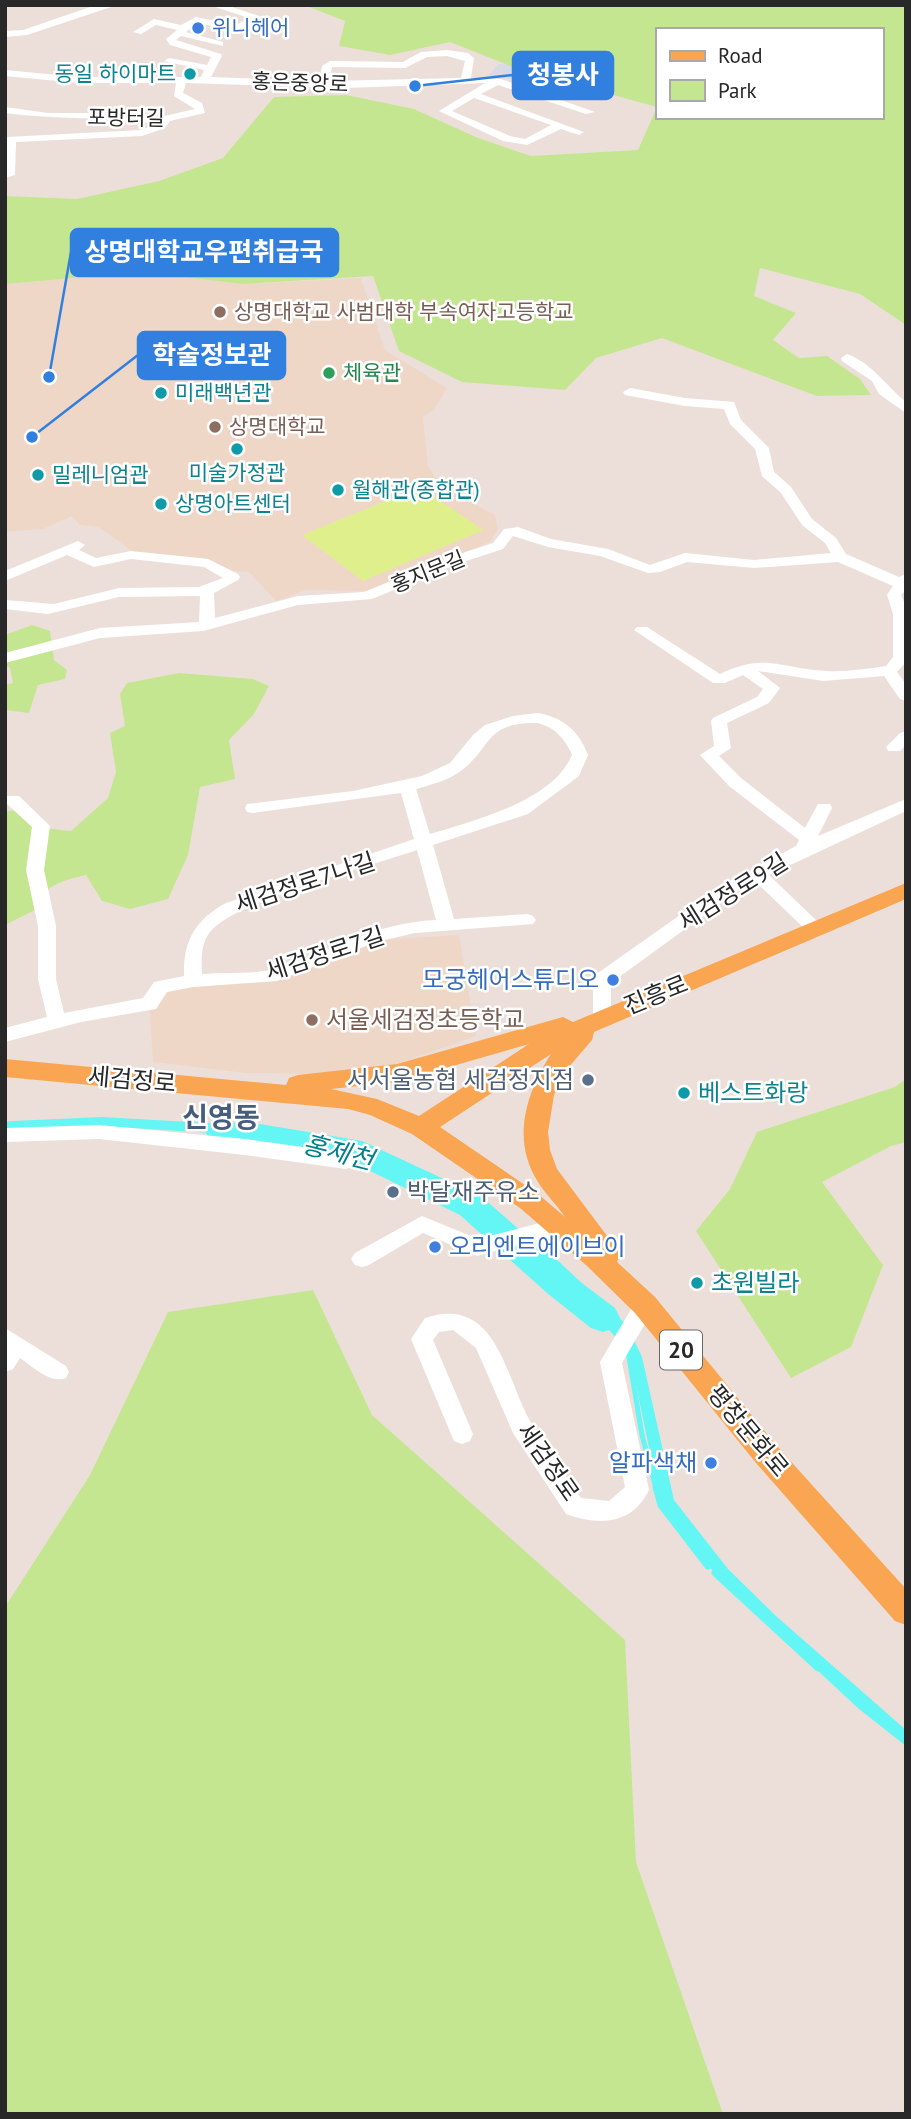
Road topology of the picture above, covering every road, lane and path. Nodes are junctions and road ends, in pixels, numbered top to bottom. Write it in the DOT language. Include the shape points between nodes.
graph roads {
  1 [pos="101,5"];
  2 [pos="214,5"];
  3 [pos="181,31"];
  4 [pos="8,32"];
  5 [pos="138,32"];
  6 [pos="219,44"];
  7 [pos="169,61"];
  8 [pos="210,68"];
  9 [pos="5,73"];
  10 [pos="466,79"];
  11 [pos="182,80"];
  12 [pos="204,80"];
  13 [pos="497,80"];
  14 [pos="323,84"];
  15 [pos="474,95"];
  16 [pos="5,110"];
  17 [pos="590,112"];
  18 [pos="165,120"];
  19 [pos="560,125"];
  20 [pos="579,132"];
  21 [pos="5,175"];
  22 [pos="846,358"];
  23 [pos="630,392"];
  24 [pos="906,409"];
  25 [pos="841,557"];
  26 [pos="5,577"];
  27 [pos="904,583"];
  28 [pos="207,591"];
  29 [pos="5,604"];
  30 [pos="207,625"];
  31 [pos="642,630"];
  32 [pos="5,658"];
  33 [pos="744,668"];
  34 [pos="891,670"];
  35 [pos="906,696"];
  36 [pos="407,785"];
  37 [pos="13,800"];
  38 [pos="906,804"];
  39 [pos="253,808"];
  40 [pos="824,808"];
  41 [pos="425,844"];
  42 [pos="806,844"];
  43 [pos="758,874"];
  44 [pos="906,890"];
  45 [pos="527,920"];
  46 [pos="447,926"];
  47 [pos="814,928"];
  48 [pos="193,981"];
  49 [pos="602,1017"];
  50 [pos="57,1021"];
  51 [pos="5,1035"];
  52 [pos="5,1068"];
  53 [pos="221,1088"];
  54 [pos="421,1127"];
  55 [pos="5,1135"];
  56 [pos="346,1161"];
  57 [pos="559,1226"];
  58 [pos="362,1259"];
  59 [pos="641,1302"];
  60 [pos="9,1348"];
  61 [pos="58,1372"];
  62 [pos="461,1434"];
  63 [pos="906,1611"];
  1 -- 4 [label="street" via="106,7 24,33"];
  2 -- 3 [label="street" via="257,17 237,28 196,20"];
  3 -- 5 [label="street" via="154,22"];
  3 -- 6 [label="street"];
  3 -- 8 [label="street" via="170,39 173,43 217,55"];
  7 -- 8 [label="street"];
  8 -- 12 [label="street"];
  9 -- 11 [label="street, 홍은중앙로" via="79,80"];
  10 -- 13 [label="street, 홍은중앙로"];
  10 -- 14 [label="street, 홍은중앙로"];
  10 -- 14 [label="street" via="470,60 447,53 425,54 405,65 330,64"];
  11 -- 12 [label="street, 홍은중앙로"];
  11 -- 18 [label="street, 포방터길" via="178,94 201,111"];
  12 -- 14 [label="street, 홍은중앙로"];
  13 -- 15 [label="street"];
  13 -- 17 [label="street, 홍은중앙로"];
  15 -- 19 [label="street"];
  15 -- 19 [label="street" via="444,111 507,139 527,142"];
  16 -- 18 [label="street, 포방터길"];
  18 -- 21 [label="street" via="161,127 142,133 11,139 9,175"];
  19 -- 20 [label="street"];
  22 -- 24 [label="street" via="877,379"];
  23 -- 25 [label="street, 홍지문길" via="729,405 735,421 762,448 767,472"];
  25 -- 27 [label="street, 홍지문길"];
  25 -- 30 [label="street, 홍지문길 / 홍지문길" via="733,564 685,557 648,569 616,555 548,543 518,531 509,532 499,546 375,594 298,601"];
  26 -- 28 [label="street" via="74,547 94,563 131,555 208,564 233,577 224,587"];
  27 -- 34 [label="street" via="894,595 903,622 898,643 901,658"];
  28 -- 29 [label="street" via="127,592 52,610"];
  28 -- 30 [label="street"];
  30 -- 32 [label="street, 홍지문길 / 홍지문길" via="100,634"];
  31 -- 33 [label="street" via="719,680"];
  33 -- 34 [label="street" via="791,668 815,675"];
  33 -- 42 [label="street" via="772,688 763,700 719,721 723,748 708,755"];
  34 -- 35 [label="street" via="888,672"];
  36 -- 39 [label="street, 세검정로7나길"];
  36 -- 41 [label="street"];
  36 -- 41 [label="street, 세검정로7나길" via="449,771 466,758 487,730 507,722 533,718 558,724 575,738 580,755 573,772 523,810"];
  37 -- 50 [label="street" via="41,825 35,870 47,926 47,979"];
  38 -- 42 [label="street, 세검정로9길"];
  40 -- 42 [label="street"];
  41 -- 46 [label="street"];
  41 -- 48 [label="street, 세검정로7나길" via="213,915 191,959"];
  42 -- 43 [label="street, 세검정로9길"];
  43 -- 47 [label="street"];
  43 -- 49 [label="street, 세검정로9길" via="730,888 602,980"];
  44 -- 47 [label="main road, 진흥로"];
  45 -- 46 [label="street, 세검정로7길"];
  46 -- 48 [label="street, 세검정로7길" via="415,927 372,937 277,975"];
  47 -- 49 [label="main road, 진흥로"];
  48 -- 50 [label="street, 세검정로7길" via="161,987 149,1004"];
  49 -- 53 [label="main road" via="397,1073"];
  49 -- 54 [label="main road, 진흥로" via="525,1057"];
  49 -- 59 [label="main road" via="562,1054 540,1098 537,1153 545,1171"];
  50 -- 51 [label="street, 세검정로7길"];
  52 -- 53 [label="main road, 세검정로"];
  53 -- 54 [label="main road, 세검정로" via="348,1100"];
  54 -- 57 [label="main road, 평창문화로 / 20"];
  55 -- 56 [label="street" via="99,1132"];
  57 -- 58 [label="street" via="477,1248 422,1224"];
  57 -- 59 [label="main road, 평창문화로 / 20"];
  59 -- 62 [label="street, 세검정로" via="611,1362 637,1490 613,1512 574,1507 521,1426 484,1342 457,1321 433,1324 422,1339"];
  59 -- 63 [label="main road, 평창문화로 / 20" via="766,1454"];
  60 -- 61 [label="street"];
}
